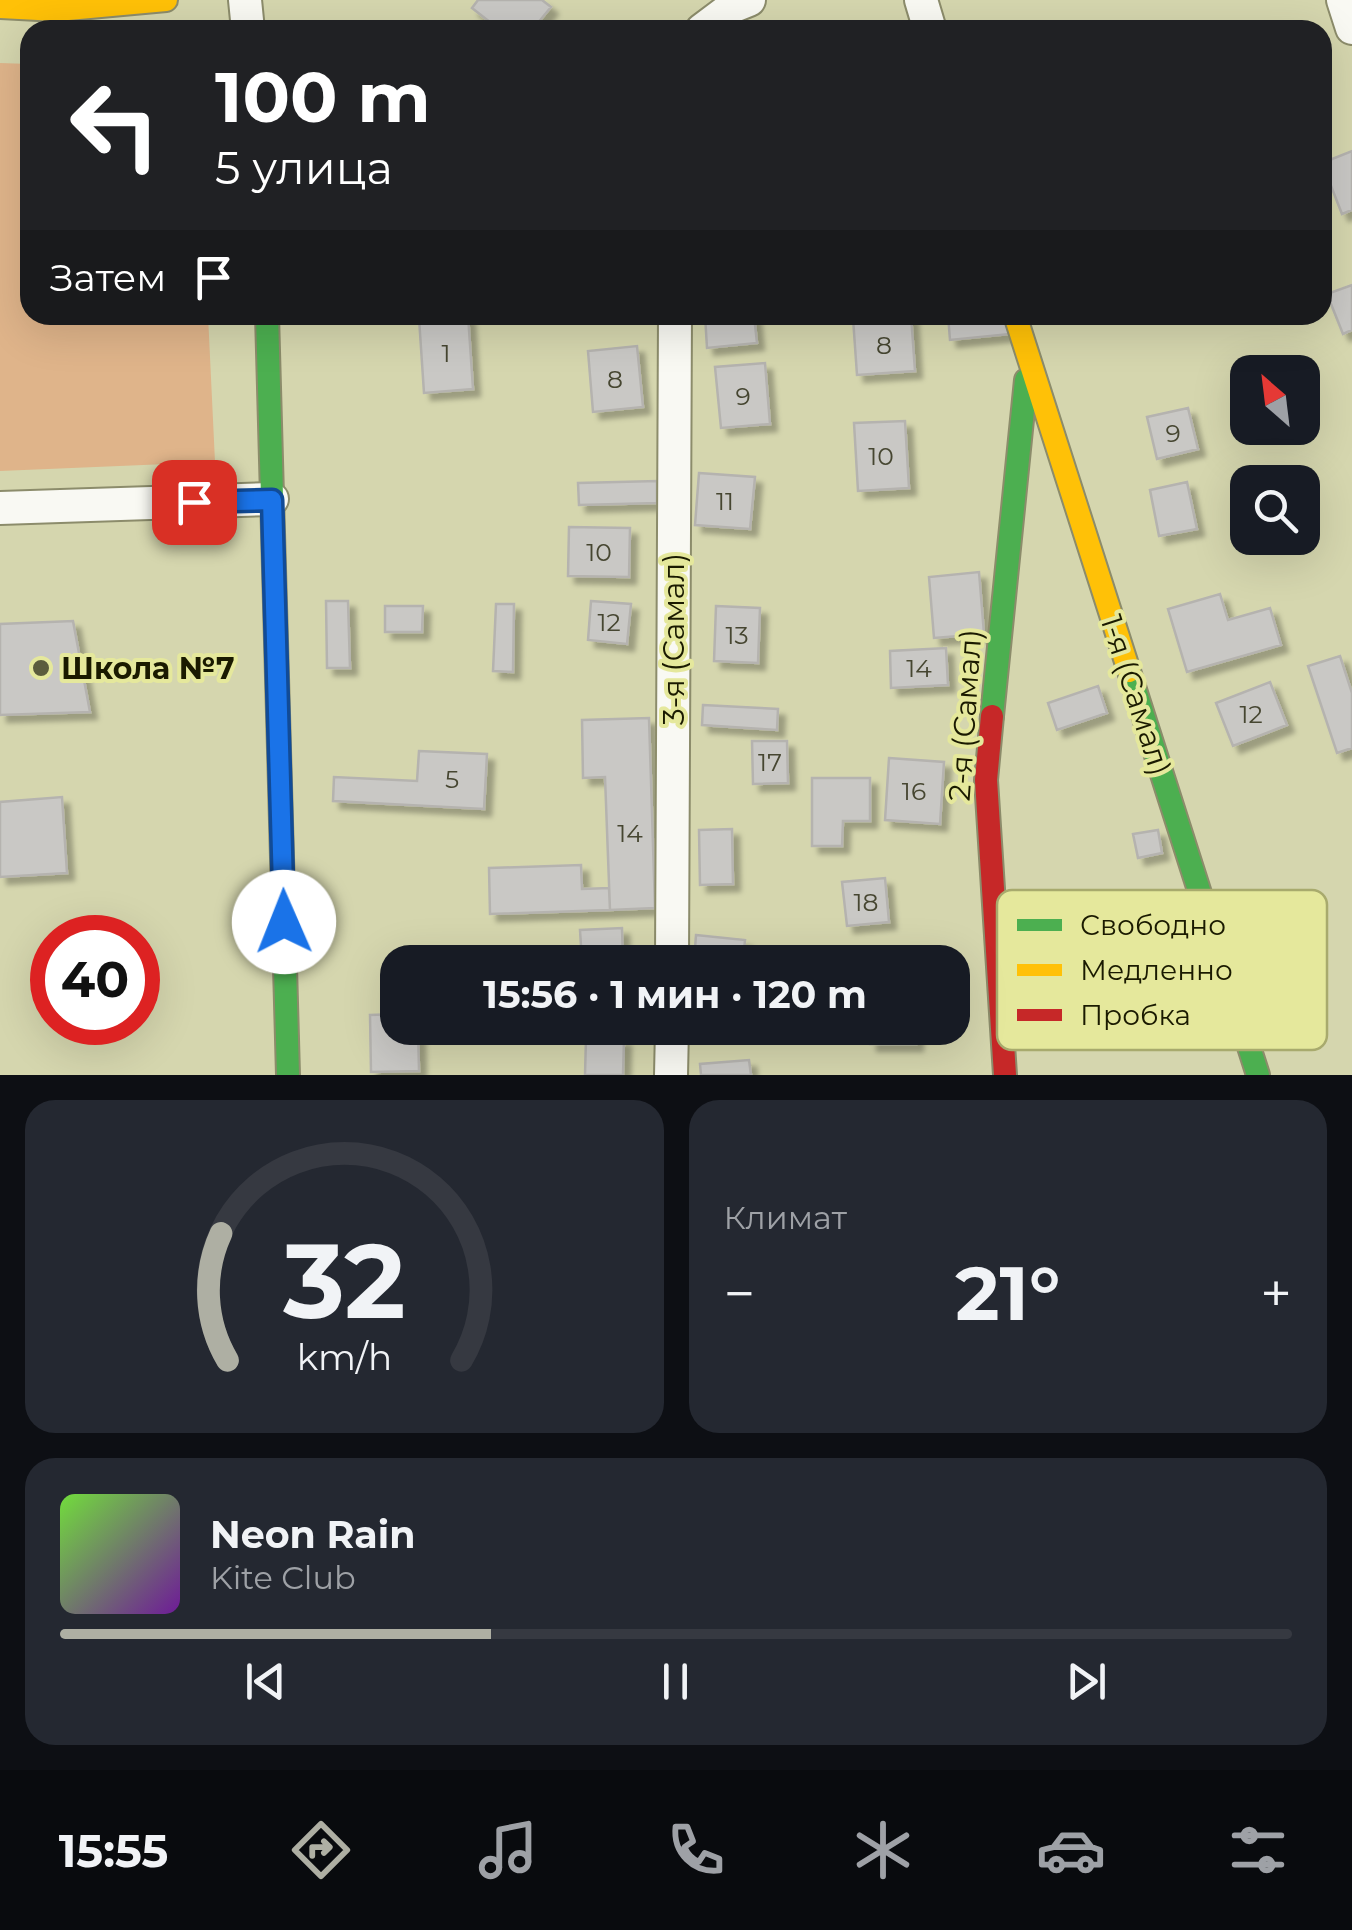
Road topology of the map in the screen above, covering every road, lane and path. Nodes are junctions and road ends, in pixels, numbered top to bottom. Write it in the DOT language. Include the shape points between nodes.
graph roads {
  1 [pos="166,0"];
  2 [pos="749,0"];
  3 [pos="1343,0"];
  4 [pos="0,8"];
  5 [pos="715,20"];
  6 [pos="1352,28"];
  7 [pos="268,325"];
  8 [pos="675,325"];
  9 [pos="1017,325"];
  10 [pos="1028,360"];
  11 [pos="272,500"];
  12 [pos="0,508"];
  13 [pos="1198,890"];
  14 [pos="997,942"];
  15 [pos="672,945"];
  16 [pos="672,1045"];
  17 [pos="1004,1050"];
  18 [pos="1250,1050"];
  19 [pos="288,1075"];
  20 [pos="672,1075"];
  21 [pos="1006,1075"];
  22 [pos="1258,1075"];
  1 -- 4 [label="street"];
  2 -- 5 [label="street"];
  3 -- 6 [label="street"];
  7 -- 11 [label="street"];
  8 -- 15 [label="street, 3-я (Самал)"];
  9 -- 10 [label="street, 1-я (Самал)"];
  10 -- 13 [label="street, 1-я (Самал)"];
  10 -- 14 [label="street, 2-я (Самал)" via="986,780"];
  11 -- 12 [label="street"];
  11 -- 19 [label="street"];
  16 -- 20 [label="street"];
  17 -- 21 [label="street, 2-я (Самал)"];
  18 -- 22 [label="street, 1-я (Самал)"];
}
